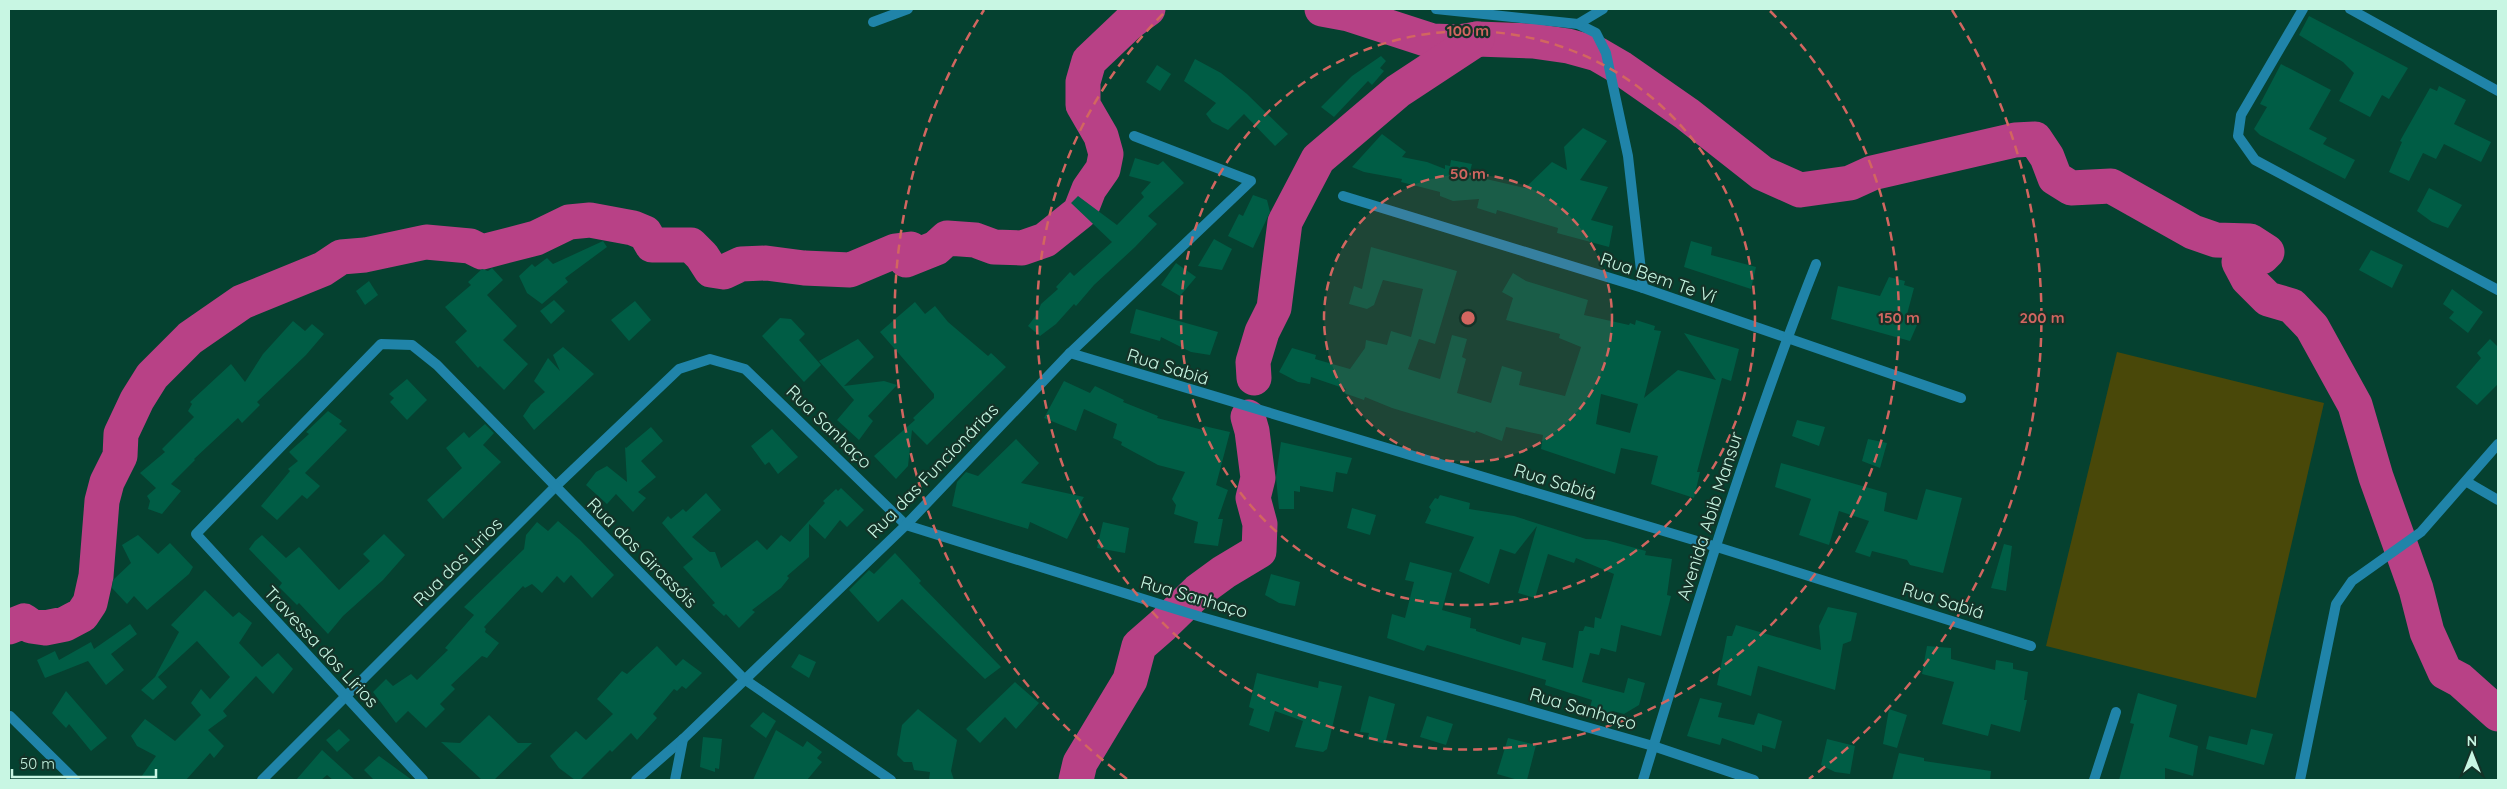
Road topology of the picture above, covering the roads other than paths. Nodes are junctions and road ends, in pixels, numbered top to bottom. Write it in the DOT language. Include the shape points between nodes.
graph roads {
  1 [pos="908,9"];
  2 [pos="1436,9"];
  3 [pos="1603,9"];
  4 [pos="2302,9"];
  5 [pos="2350,9"];
  6 [pos="873,22"];
  7 [pos="1578,24"];
  8 [pos="2498,91"];
  9 [pos="1134,136"];
  10 [pos="1343,196"];
  11 [pos="1816,264"];
  12 [pos="1643,288"];
  13 [pos="2498,290"];
  14 [pos="1786,339"];
  15 [pos="1070,353"];
  16 [pos="679,369"];
  17 [pos="1961,398"];
  18 [pos="2498,444"];
  19 [pos="2467,482"];
  20 [pos="555,487"];
  21 [pos="2498,500"];
  22 [pos="906,525"];
  23 [pos="196,534"];
  24 [pos="1716,547"];
  25 [pos="2031,646"];
  26 [pos="744,679"];
  27 [pos="346,698"];
  28 [pos="2116,712"];
  29 [pos="10,716"];
  30 [pos="683,739"];
  31 [pos="1653,746"];
  32 [pos="74,780"];
  33 [pos="262,780"];
  34 [pos="423,780"];
  35 [pos="636,780"];
  36 [pos="676,780"];
  37 [pos="891,780"];
  38 [pos="1643,780"];
  39 [pos="1754,780"];
  40 [pos="2094,780"];
  41 [pos="2300,780"];
  1 -- 6 [label="street"];
  2 -- 7 [label="street"];
  3 -- 7 [label="street"];
  4 -- 13 [label="street" via="2241,115 2238,136 2255,160"];
  5 -- 8 [label="street"];
  7 -- 12 [label="street" via="1596,34 1606,53 1628,156"];
  9 -- 15 [label="street, Rua das Funcionárias" via="1251,181"];
  10 -- 12 [label="street, Rua Bem Te Ví"];
  11 -- 14 [label="street, Avenida Abib Mansur"];
  12 -- 14 [label="street, Rua Bem Te Ví"];
  14 -- 17 [label="street, Rua Bem Te Ví"];
  14 -- 24 [label="street, Avenida Abib Mansur"];
  15 -- 22 [label="street, Rua das Funcionárias"];
  15 -- 24 [label="street, Rua Sabiá"];
  16 -- 20 [label="street, Rua dos Lirios"];
  16 -- 22 [label="street, Rua Sanhaço" via="710,359 745,369"];
  18 -- 19 [label="street"];
  19 -- 21 [label="street"];
  19 -- 41 [label="street" via="2421,532 2352,581 2336,604"];
  20 -- 23 [label="street, Rua dos Girassóis" via="437,365 412,345 381,344"];
  20 -- 26 [label="street, Rua dos Girassóis"];
  20 -- 27 [label="street, Rua dos Lirios"];
  22 -- 26 [label="street, Rua das Funcionárias"];
  22 -- 31 [label="street, Rua Sanhaço" via="1201,617"];
  23 -- 27 [label="street, Travessa dos Lírios"];
  24 -- 25 [label="street, Rua Sabiá"];
  24 -- 31 [label="street, Avenida Abib Mansur"];
  26 -- 30 [label="street, Rua das Funcionárias"];
  26 -- 37 [label="street, Rua dos Girassóis"];
  27 -- 33 [label="street, Rua dos Lirios"];
  27 -- 34 [label="street, Travessa dos Lírios"];
  28 -- 40 [label="street"];
  29 -- 32 [label="street"];
  30 -- 35 [label="street, Rua das Funcionárias"];
  30 -- 36 [label="street"];
  31 -- 38 [label="street, Avenida Abib Mansur"];
  31 -- 39 [label="street, Rua Sanhaço"];
}
